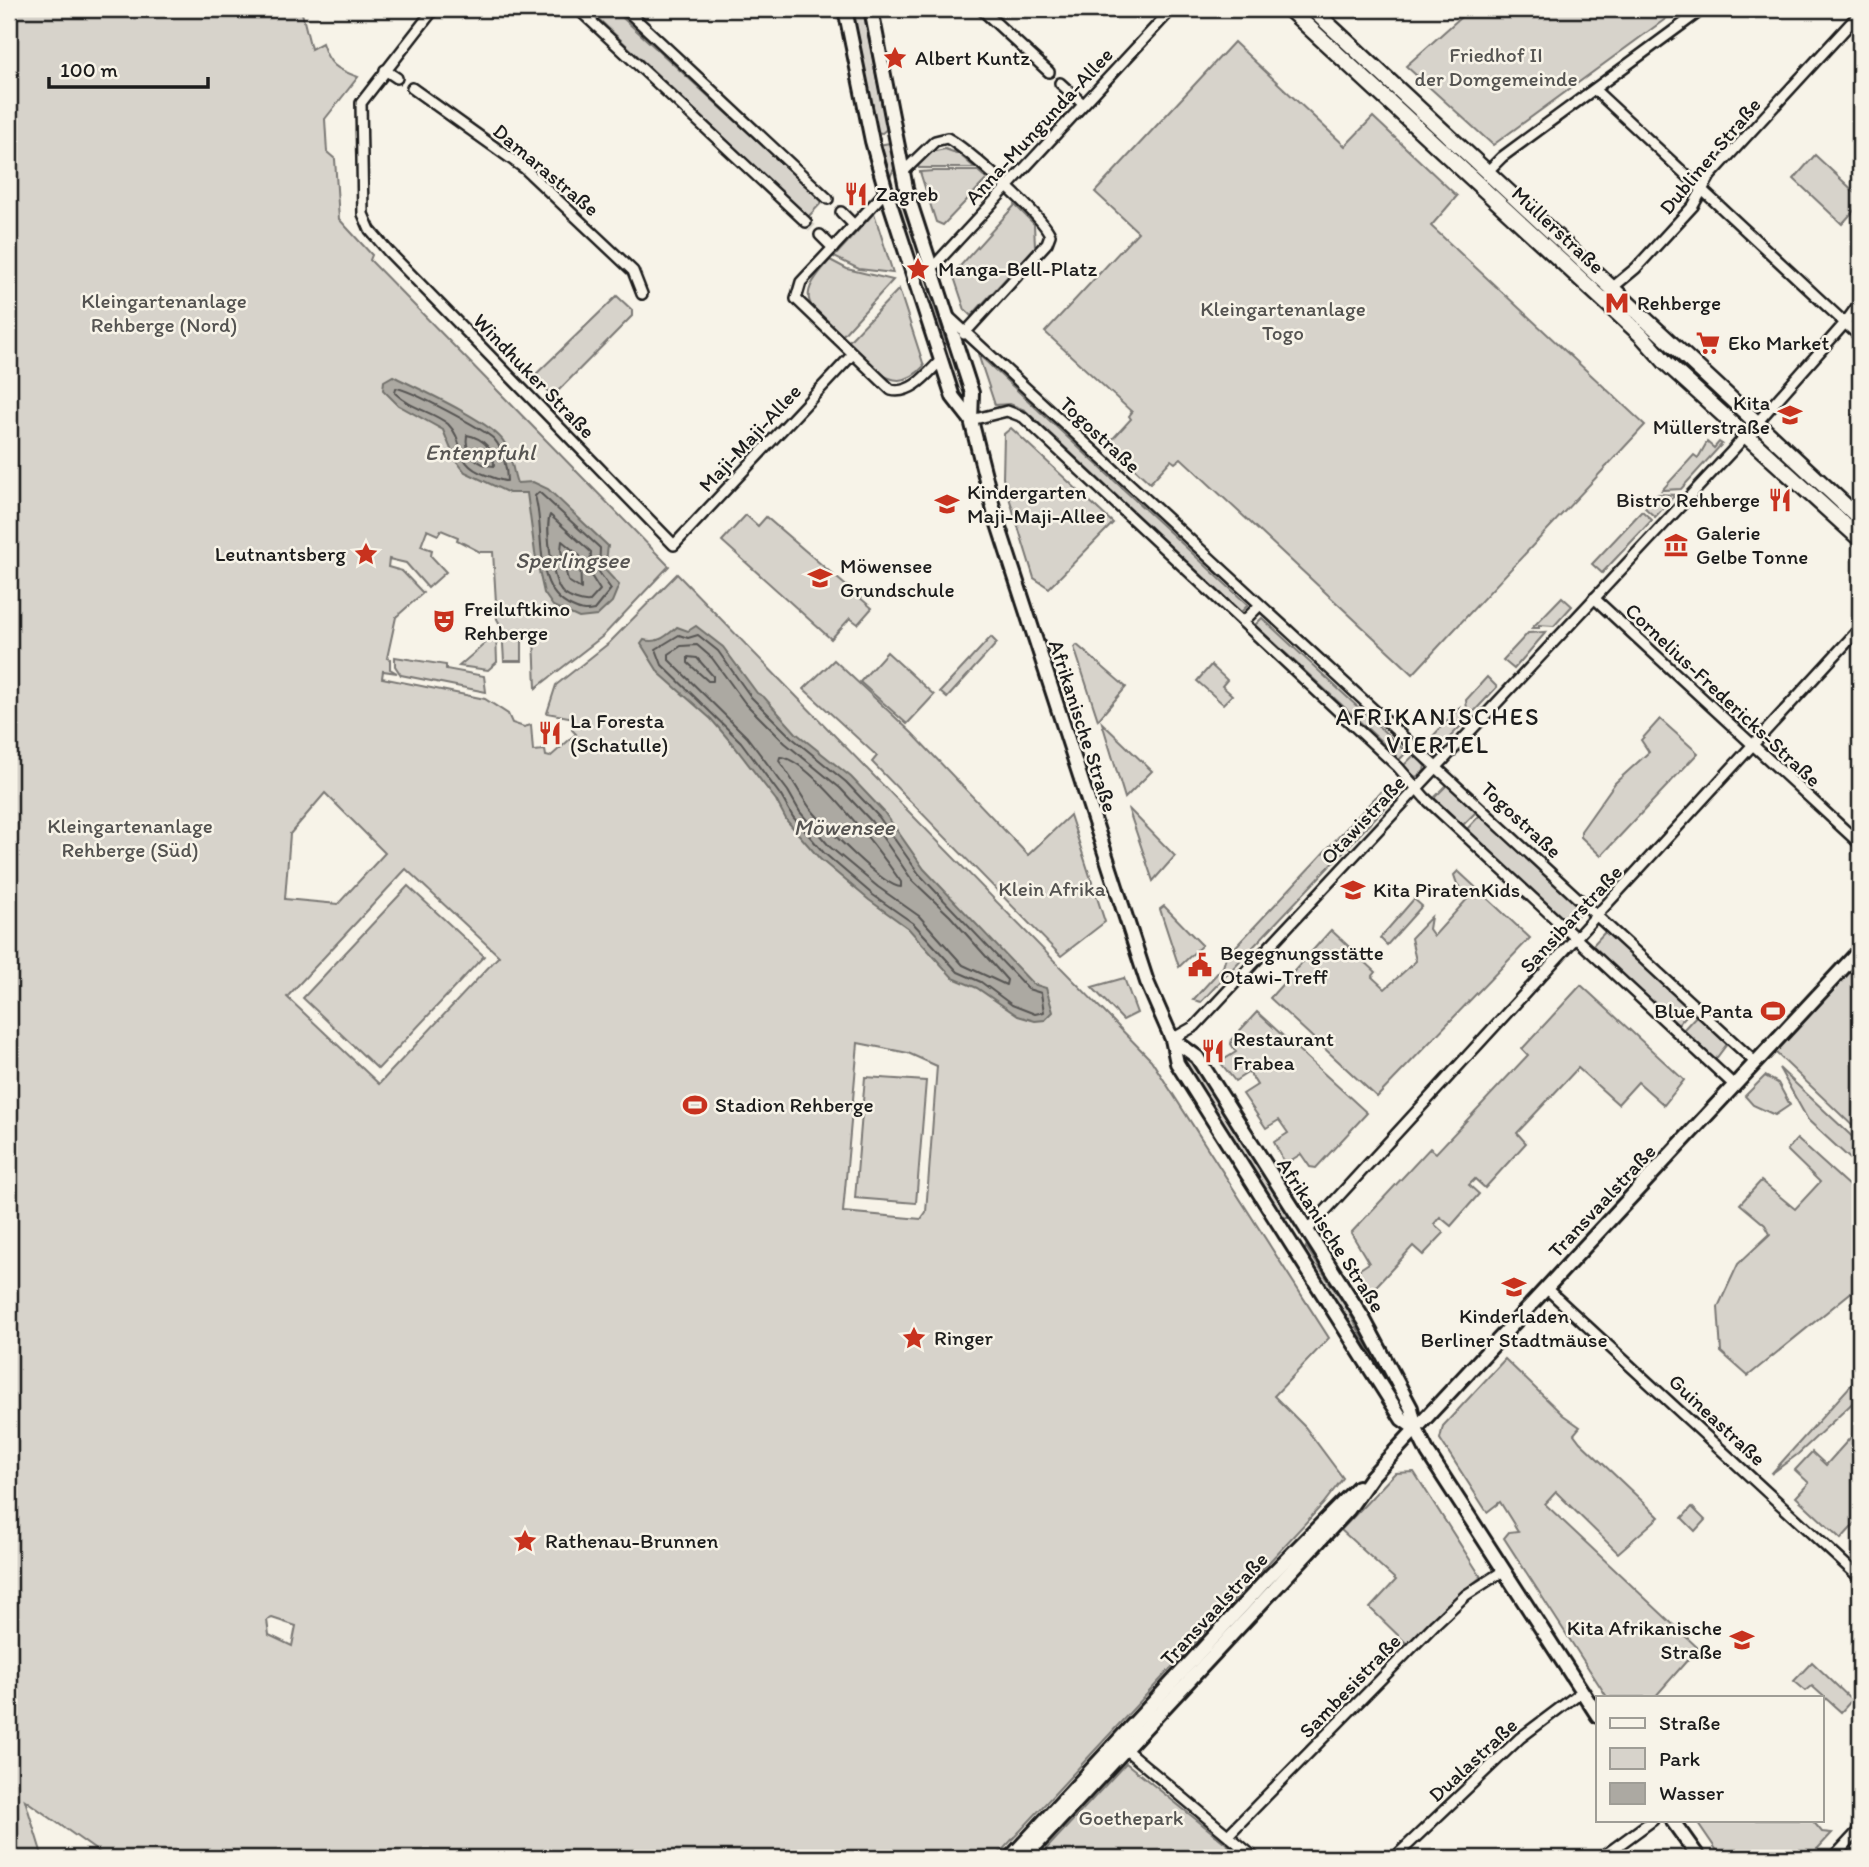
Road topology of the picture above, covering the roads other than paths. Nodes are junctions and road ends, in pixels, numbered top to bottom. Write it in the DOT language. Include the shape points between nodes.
graph roads {
  1 [pos="434,9"];
  2 [pos="578,9"];
  3 [pos="625,9"];
  4 [pos="845,9"];
  5 [pos="871,9"];
  6 [pos="981,9"];
  7 [pos="1172,9"];
  8 [pos="1289,9"];
  9 [pos="1312,9"];
  10 [pos="1703,9"];
  11 [pos="1860,13"];
  12 [pos="385,70"];
  13 [pos="1049,72"];
  14 [pos="397,78"];
  15 [pos="1060,83"];
  16 [pos="412,88"];
  17 [pos="1595,90"];
  18 [pos="1083,104"];
  19 [pos="897,135"];
  20 [pos="872,141"];
  21 [pos="904,171"];
  22 [pos="1487,172"];
  23 [pos="1006,188"];
  24 [pos="886,191"];
  25 [pos="1701,191"];
  26 [pos="828,199"];
  27 [pos="841,212"];
  28 [pos="806,222"];
  29 [pos="855,225"];
  30 [pos="820,235"];
  31 [pos="833,248"];
  32 [pos="932,268"];
  33 [pos="916,284"];
  34 [pos="1612,288"];
  35 [pos="642,294"];
  36 [pos="1860,302"];
  37 [pos="949,317"];
  38 [pos="1845,323"];
  39 [pos="966,331"];
  40 [pos="1860,337"];
  41 [pos="957,343"];
  42 [pos="852,355"];
  43 [pos="941,359"];
  44 [pos="971,420"];
  45 [pos="1755,421"];
  46 [pos="1745,434"];
  47 [pos="1860,519"];
  48 [pos="1860,539"];
  49 [pos="674,545"];
  50 [pos="1594,598"];
  51 [pos="1259,606"];
  52 [pos="1244,622"];
  53 [pos="1860,628"];
  54 [pos="1753,747"];
  55 [pos="1436,767"];
  56 [pos="1416,788"];
  57 [pos="1860,844"];
  58 [pos="1598,916"];
  59 [pos="1576,939"];
  60 [pos="1860,950"];
  61 [pos="1172,1039"];
  62 [pos="1756,1063"];
  63 [pos="1734,1085"];
  64 [pos="1306,1232"];
  65 [pos="1291,1242"];
  66 [pos="1547,1289"];
  67 [pos="1416,1429"];
  68 [pos="1503,1571"];
  69 [pos="1860,1578"];
  70 [pos="1581,1692"];
  71 [pos="1596,1713"];
  72 [pos="1121,1746"];
  73 [pos="1650,1822"];
  74 [pos="1673,1822"];
  75 [pos="1860,1829"];
  76 [pos="1229,1834"];
  77 [pos="1010,1858"];
  78 [pos="1024,1858"];
  79 [pos="1255,1858"];
  80 [pos="1394,1858"];
  81 [pos="1601,1858"];
  82 [pos="1699,1858"];
  83 [pos="1833,1858"];
  1 -- 12 [label="street"];
  2 -- 28 [label="street"];
  3 -- 26 [label="street"];
  4 -- 20 [label="street, Afrikanische Straße"];
  5 -- 19 [label="street, Afrikanische Straße"];
  6 -- 13 [label="street"];
  7 -- 18 [label="street, Anna-Mungunda-Allee"];
  8 -- 46 [label="main road, Müllerstraße"];
  9 -- 22 [label="main road, Müllerstraße"];
  10 -- 17 [label="street"];
  11 -- 25 [label="street, Dubliner Straße"];
  12 -- 14 [label="street"];
  12 -- 49 [label="street, Windhuker Straße" via="364,96 360,111 363,214 370,230"];
  15 -- 18 [label="street"];
  16 -- 35 [label="street, Damarastraße" via="524,168 633,271"];
  17 -- 22 [label="street"];
  17 -- 25 [label="street"];
  18 -- 23 [label="street, Anna-Mungunda-Allee"];
  19 -- 20 [label="street"];
  19 -- 21 [label="street, Afrikanische Straße"];
  20 -- 24 [label="street, Afrikanische Straße"];
  21 -- 23 [label="street" via="935,141 947,138"];
  21 -- 24 [label="street"];
  21 -- 32 [label="street, Afrikanische Straße"];
  22 -- 34 [label="main road, Müllerstraße"];
  23 -- 32 [label="street, Anna-Mungunda-Allee"];
  23 -- 39 [label="street" via="1050,235"];
  24 -- 29 [label="street"];
  24 -- 33 [label="street, Afrikanische Straße"];
  25 -- 34 [label="street, Dubliner Straße" via="1693,206"];
  25 -- 38 [label="street"];
  27 -- 29 [label="street"];
  29 -- 31 [label="street"];
  30 -- 31 [label="street"];
  31 -- 42 [label="street" via="801,282 796,299"];
  32 -- 33 [label="street"];
  32 -- 37 [label="street, Afrikanische Straße"];
  33 -- 43 [label="street, Afrikanische Straße"];
  34 -- 45 [label="main road, Müllerstraße"];
  36 -- 38 [label="street, Otawistraße"];
  37 -- 39 [label="street, Togostraße"];
  37 -- 41 [label="street, Afrikanische Straße"];
  38 -- 40 [label="street"];
  38 -- 45 [label="street, Otawistraße"];
  39 -- 41 [label="street"];
  39 -- 51 [label="street, Togostraße"];
  41 -- 43 [label="street"];
  41 -- 44 [label="street, Afrikanische Straße" via="972,393"];
  42 -- 43 [label="street" via="897,391 913,387"];
  42 -- 49 [label="street, Maji-Maji-Allee"];
  43 -- 44 [label="street, Afrikanische Straße" via="953,397"];
  44 -- 52 [label="street, Togostraße" via="1002,411 1023,417"];
  44 -- 61 [label="street, Afrikanische Straße" via="1029,621 1147,982"];
  45 -- 46 [label="street, Otawistraße"];
  45 -- 47 [label="main road, Müllerstraße"];
  46 -- 48 [label="main road, Müllerstraße"];
  46 -- 50 [label="street, Otawistraße"];
  50 -- 54 [label="street, Cornelius-Fredericks-Straße"];
  50 -- 55 [label="street, Otawistraße"];
  51 -- 52 [label="street"];
  51 -- 55 [label="street, Togostraße"];
  52 -- 56 [label="street, Togostraße"];
  53 -- 54 [label="street, Sansibarstraße"];
  54 -- 57 [label="street, Cornelius-Fredericks-Straße"];
  54 -- 58 [label="street, Sansibarstraße"];
  55 -- 56 [label="street, Otawistraße"];
  55 -- 58 [label="street, Togostraße"];
  56 -- 59 [label="street, Togostraße"];
  56 -- 61 [label="street, Otawistraße" via="1195,1026"];
  58 -- 59 [label="street, Sansibarstraße"];
  58 -- 62 [label="street, Togostraße"];
  59 -- 63 [label="street, Togostraße"];
  59 -- 64 [label="street, Sansibarstraße"];
  60 -- 62 [label="street, Transvaalstraße"];
  61 -- 64 [label="street, Afrikanische Straße" via="1196,1057"];
  61 -- 65 [label="street, Afrikanische Straße" via="1177,1063"];
  62 -- 63 [label="street, Transvaalstraße"];
  63 -- 66 [label="street, Transvaalstraße"];
  64 -- 65 [label="street"];
  64 -- 67 [label="street, Afrikanische Straße" via="1364,1320 1412,1408"];
  65 -- 67 [label="street, Afrikanische Straße" via="1402,1419"];
  66 -- 67 [label="street, Transvaalstraße"];
  66 -- 69 [label="street, Guineastraße"];
  67 -- 68 [label="street, Afrikanische Straße"];
  67 -- 72 [label="street, Transvaalstraße" via="1340,1502 1274,1581"];
  68 -- 70 [label="street, Afrikanische Straße"];
  68 -- 76 [label="street, Sambesistraße" via="1435,1623"];
  70 -- 71 [label="street, Afrikanische Straße"];
  70 -- 80 [label="street, Dualastraße" via="1520,1738"];
  72 -- 76 [label="street"];
  72 -- 77 [label="street, Transvaalstraße"];
  72 -- 78 [label="street, Transvaalstraße"];
  73 -- 81 [label="street"];
  74 -- 82 [label="street"];
  75 -- 83 [label="street"];
  76 -- 79 [label="street"];
}
